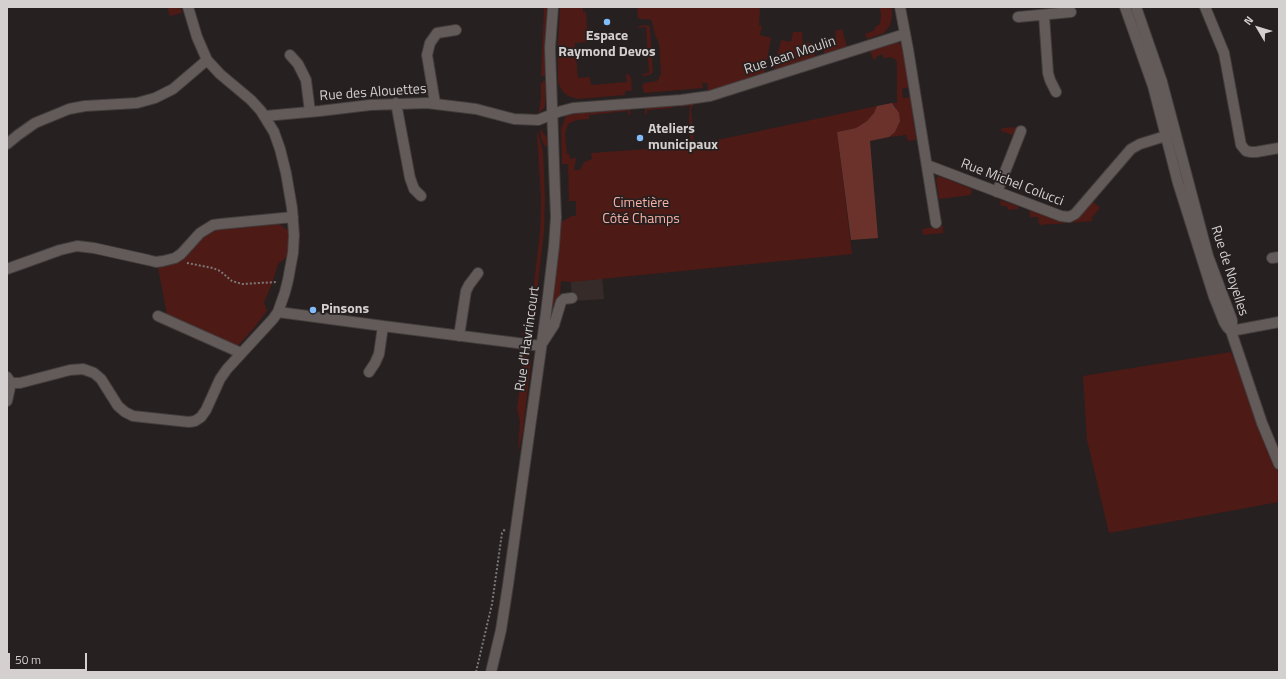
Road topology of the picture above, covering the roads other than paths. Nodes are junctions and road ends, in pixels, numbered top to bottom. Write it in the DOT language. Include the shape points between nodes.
graph roads {
  1 [pos="188,7"];
  2 [pos="552,7"];
  3 [pos="900,7"];
  4 [pos="1125,7"];
  5 [pos="1136,7"];
  6 [pos="1205,7"];
  7 [pos="1030,12"];
  8 [pos="1071,12"];
  9 [pos="1044,14"];
  10 [pos="1018,17"];
  11 [pos="456,30"];
  12 [pos="905,34"];
  13 [pos="290,55"];
  14 [pos="207,60"];
  15 [pos="1056,92"];
  16 [pos="681,100"];
  17 [pos="396,103"];
  18 [pos="435,103"];
  19 [pos="310,112"];
  20 [pos="552,115"];
  21 [pos="265,116"];
  22 [pos="1021,131"];
  23 [pos="1171,135"];
  24 [pos="7,144"];
  25 [pos="1279,148"];
  26 [pos="927,165"];
  27 [pos="997,192"];
  28 [pos="421,196"];
  29 [pos="293,217"];
  30 [pos="936,223"];
  31 [pos="7,269"];
  32 [pos="478,273"];
  33 [pos="572,298"];
  34 [pos="278,312"];
  35 [pos="158,316"];
  36 [pos="1279,322"];
  37 [pos="383,326"];
  38 [pos="1231,331"];
  39 [pos="459,336"];
  40 [pos="541,346"];
  41 [pos="241,353"];
  42 [pos="369,372"];
  43 [pos="9,380"];
  44 [pos="7,401"];
  45 [pos="1279,464"];
  46 [pos="491,672"];
  1 -- 14 [label="street"];
  2 -- 20 [label="street, Rue d'Havrincourt"];
  3 -- 12 [label="street"];
  4 -- 23 [label="street, Rue de Noyelles"];
  5 -- 23 [label="street, Rue de Noyelles" via="1162,82"];
  6 -- 25 [label="street" via="1226,60 1241,145 1246,151 1251,152"];
  7 -- 9 [label="street"];
  7 -- 10 [label="street"];
  8 -- 9 [label="street"];
  9 -- 15 [label="street" via="1048,73"];
  11 -- 18 [label="street" via="437,33 430,43 427,55"];
  12 -- 16 [label="street, Rue Jean Moulin" via="723,92"];
  12 -- 26 [label="street"];
  13 -- 19 [label="street" via="306,80"];
  14 -- 21 [label="street"];
  14 -- 24 [label="street" via="173,89 155,98 137,103 69,109 35,123"];
  16 -- 20 [label="street, Rue des Alouettes" via="573,108"];
  17 -- 18 [label="street, Rue des Alouettes"];
  17 -- 19 [label="street, Rue des Alouettes"];
  17 -- 28 [label="street" via="410,178 414,189"];
  18 -- 20 [label="street, Rue des Alouettes" via="476,109 519,120 538,120"];
  19 -- 21 [label="street, Rue des Alouettes"];
  20 -- 40 [label="street, Rue d'Havrincourt" via="556,217"];
  21 -- 29 [label="street" via="283,158"];
  22 -- 27 [label="street"];
  23 -- 27 [label="street, Rue Michel Colucci" via="1131,149 1075,214 1069,217"];
  23 -- 38 [label="street, Rue de Noyelles" via="1181,192 1212,290 1224,322"];
  26 -- 27 [label="street, Rue Michel Colucci"];
  26 -- 30 [label="street"];
  29 -- 31 [label="street" via="213,225 200,233 175,258 156,262 77,246"];
  29 -- 34 [label="street" via="294,245 288,280"];
  32 -- 39 [label="street" via="466,291"];
  33 -- 40 [label="street" via="561,302 554,325"];
  34 -- 37 [label="street"];
  34 -- 41 [label="street"];
  35 -- 41 [label="street"];
  36 -- 38 [label="street"];
  37 -- 39 [label="street"];
  37 -- 42 [label="street" via="379,354"];
  38 -- 45 [label="street, Rue de Noyelles" via="1262,423"];
  39 -- 40 [label="street"];
  40 -- 46 [label="street, Rue d'Havrincourt" via="504,610"];
  41 -- 43 [label="street" via="220,379 201,417 188,422 136,417 129,414 118,406 101,379 83,369 20,383"];
  43 -- 44 [label="street"];
}
